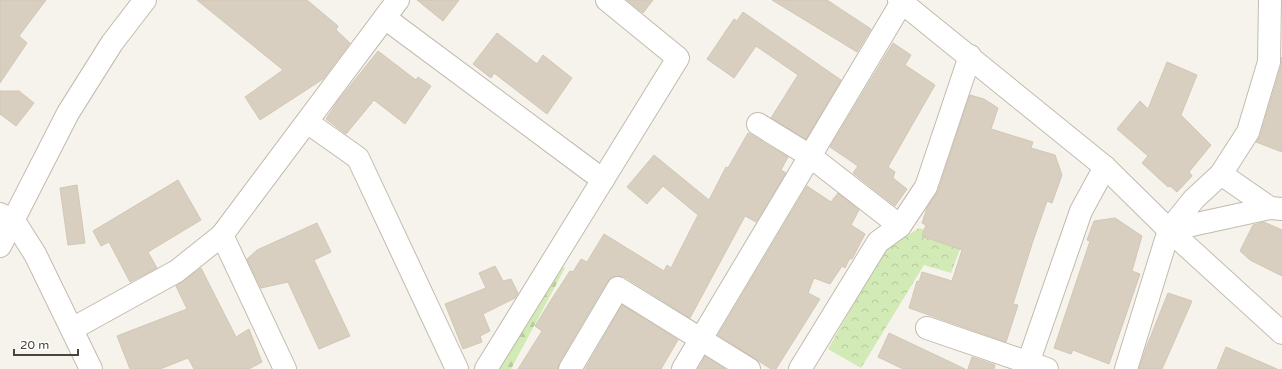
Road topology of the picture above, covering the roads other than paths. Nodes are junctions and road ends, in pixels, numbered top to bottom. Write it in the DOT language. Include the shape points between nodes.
graph roads {
  1 [pos="145,0"];
  2 [pos="398,0"];
  3 [pos="607,0"];
  4 [pos="1270,0"];
  5 [pos="901,1"];
  6 [pos="384,18"];
  7 [pos="970,56"];
  8 [pos="307,122"];
  9 [pos="758,124"];
  10 [pos="810,156"];
  11 [pos="1105,168"];
  12 [pos="1221,174"];
  13 [pos="602,180"];
  14 [pos="1276,208"];
  15 [pos="7,218"];
  16 [pos="900,226"];
  17 [pos="1170,230"];
  18 [pos="222,235"];
  19 [pos="0,246"];
  20 [pos="927,328"];
  21 [pos="72,329"];
  22 [pos="1282,333"];
  23 [pos="700,339"];
  24 [pos="1034,367"];
  25 [pos="91,369"];
  26 [pos="285,369"];
  27 [pos="457,369"];
  28 [pos="486,369"];
  29 [pos="570,369"];
  30 [pos="683,369"];
  31 [pos="749,369"];
  32 [pos="800,369"];
  33 [pos="1126,369"];
  1 -- 15 [label="street" via="112,43"];
  2 -- 6 [label="street"];
  3 -- 13 [label="street" via="678,58"];
  4 -- 12 [label="street" via="1269,62 1248,132"];
  5 -- 7 [label="street"];
  5 -- 10 [label="street"];
  6 -- 8 [label="street"];
  6 -- 13 [label="street"];
  7 -- 11 [label="street"];
  7 -- 16 [label="street" via="926,187"];
  8 -- 18 [label="street"];
  8 -- 27 [label="street" via="358,158"];
  9 -- 10 [label="street"];
  10 -- 16 [label="street"];
  10 -- 23 [label="street"];
  11 -- 17 [label="street"];
  11 -- 24 [label="street" via="1081,211"];
  12 -- 14 [label="street"];
  12 -- 17 [label="street" via="1194,199"];
  13 -- 28 [label="street"];
  14 -- 17 [label="street"];
  15 -- 19 [label="street"];
  15 -- 21 [label="street" via="35,254"];
  16 -- 32 [label="street" via="878,242"];
  17 -- 22 [label="street"];
  17 -- 33 [label="street"];
  18 -- 21 [label="street" via="177,271"];
  18 -- 26 [label="street"];
  20 -- 24 [label="street"];
  21 -- 25 [label="street"];
  23 -- 29 [label="street" via="618,288"];
  23 -- 30 [label="street"];
  23 -- 31 [label="street"];
}
